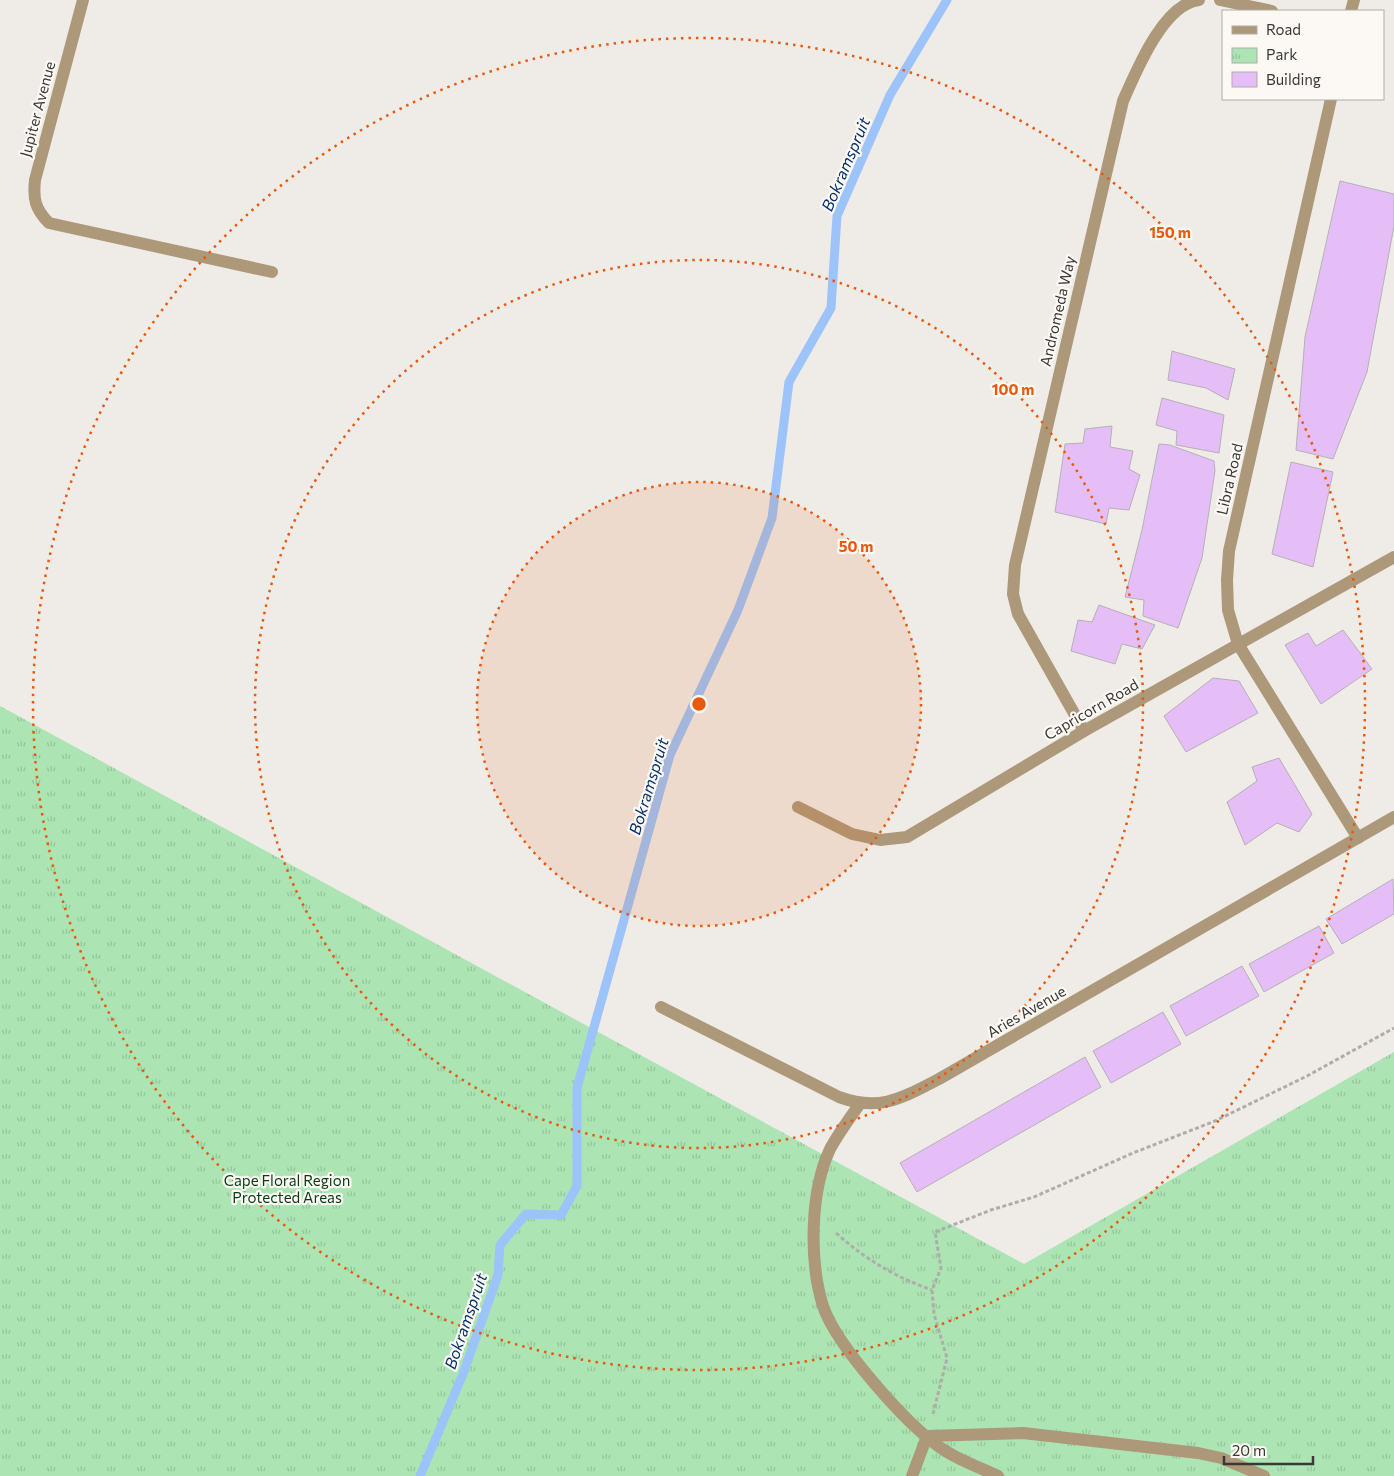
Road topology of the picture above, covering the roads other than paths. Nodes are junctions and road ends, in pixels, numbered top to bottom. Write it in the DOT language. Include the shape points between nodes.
graph roads {
  1 [pos="83,0"];
  2 [pos="1199,0"];
  3 [pos="1220,0"];
  4 [pos="1267,10"];
  5 [pos="1331,100"];
  6 [pos="272,272"];
  7 [pos="1394,557"];
  8 [pos="1238,644"];
  9 [pos="1084,731"];
  10 [pos="798,807"];
  11 [pos="1394,817"];
  12 [pos="1358,838"];
  13 [pos="661,1007"];
  14 [pos="859,1105"];
  15 [pos="927,1436"];
  16 [pos="912,1476"];
  17 [pos="998,1476"];
  18 [pos="1264,1476"];
  1 -- 6 [label="street, Jupiter Avenue" via="35,180 33,197 38,212 48,223"];
  2 -- 9 [label="street, Andromeda Way" via="1185,5 1167,21 1142,58 1123,101 1015,565 1013,594 1018,614"];
  3 -- 4 [label="street"];
  5 -- 8 [label="street, Libra Road" via="1229,550 1228,610"];
  7 -- 8 [label="street, Capricorn Road"];
  8 -- 9 [label="street, Capricorn Road"];
  8 -- 12 [label="street, Libra Road"];
  9 -- 10 [label="street, Capricorn Road" via="907,836 880,840 852,834"];
  11 -- 12 [label="street, Aries Avenue"];
  12 -- 14 [label="street, Aries Avenue" via="939,1079 890,1101"];
  13 -- 14 [label="street, Aries Avenue"];
  14 -- 15 [label="street" via="830,1150 818,1188 815,1251 823,1306 830,1323 869,1375"];
  15 -- 16 [label="street"];
  15 -- 17 [label="street" via="954,1456"];
  15 -- 18 [label="street" via="1023,1433 1198,1453 1221,1458"];
}
